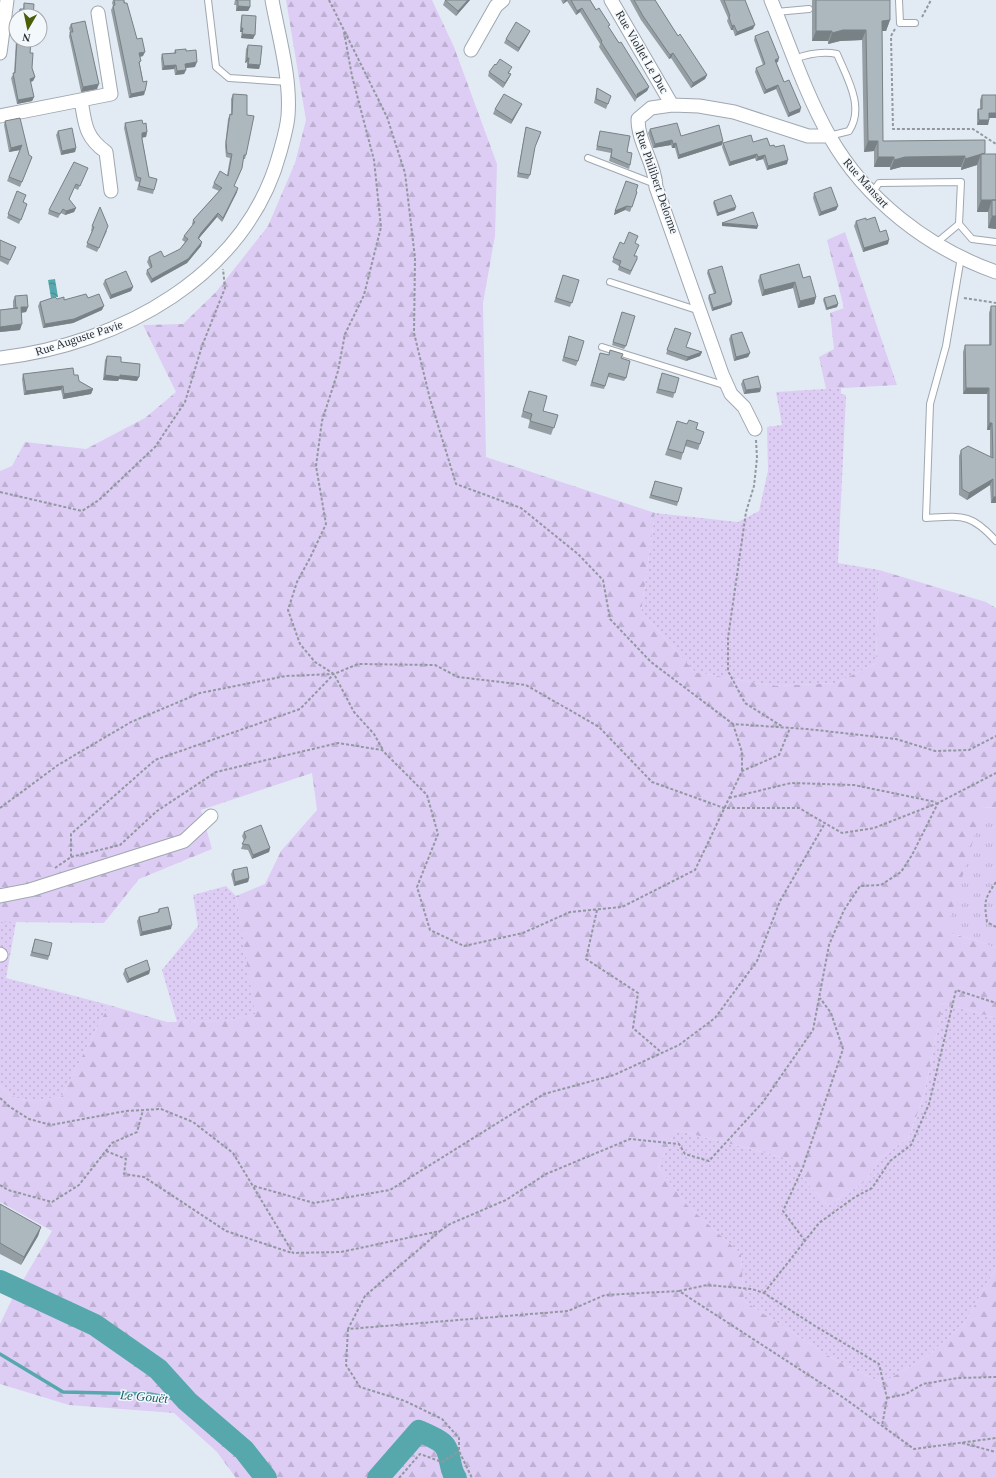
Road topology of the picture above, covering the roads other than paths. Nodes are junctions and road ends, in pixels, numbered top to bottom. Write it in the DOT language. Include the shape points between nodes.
graph roads {
  1 [pos="7,0"];
  2 [pos="208,0"];
  3 [pos="272,0"];
  4 [pos="503,0"];
  5 [pos="611,0"];
  6 [pos="771,0"];
  7 [pos="899,0"];
  8 [pos="809,9"];
  9 [pos="776,12"];
  10 [pos="98,13"];
  11 [pos="915,23"];
  12 [pos="471,50"];
  13 [pos="0,53"];
  14 [pos="794,60"];
  15 [pos="288,82"];
  16 [pos="81,100"];
  17 [pos="672,105"];
  18 [pos="0,116"];
  19 [pos="829,136"];
  20 [pos="588,158"];
  21 [pos="656,185"];
  22 [pos="111,191"];
  23 [pos="872,193"];
  24 [pos="959,224"];
  25 [pos="996,242"];
  26 [pos="935,244"];
  27 [pos="961,257"];
  28 [pos="996,272"];
  29 [pos="610,282"];
  30 [pos="701,312"];
  31 [pos="602,347"];
  32 [pos="0,358"];
  33 [pos="728,386"];
  34 [pos="755,428"];
  35 [pos="996,542"];
  36 [pos="211,816"];
  37 [pos="0,896"];
  1 -- 13 [label="street"];
  2 -- 15 [label="lane" via="216,67 229,78"];
  3 -- 15 [label="street, Rue Auguste Pavie"];
  4 -- 12 [label="street" via="496,6"];
  5 -- 17 [label="street, Rue Viollet Le Duc"];
  6 -- 9 [label="street, Rue Mansart"];
  7 -- 11 [label="lane" via="900,23"];
  8 -- 9 [label="lane"];
  9 -- 14 [label="street, Rue Mansart"];
  10 -- 16 [label="street" via="112,94"];
  14 -- 19 [label="street, Rue Mansart"];
  14 -- 19 [label="lane" via="827,52 837,54 855,98 855,122 848,131"];
  15 -- 32 [label="street, Rue Auguste Pavie" via="288,117 270,184 247,225 204,273 180,291 107,331 29,354"];
  16 -- 18 [label="street"];
  16 -- 22 [label="street" via="86,132 94,143 106,152"];
  17 -- 19 [label="street, Rue Philibert Delorme" via="699,106 734,112 808,136"];
  17 -- 21 [label="street, Rue Philibert Delorme" via="651,108 638,119 638,132"];
  19 -- 23 [label="street, Rue Mansart" via="848,165"];
  20 -- 21 [label="lane"];
  21 -- 30 [label="street, Rue Philibert Delorme"];
  23 -- 24 [label="lane" via="879,183 961,182"];
  23 -- 26 [label="street, Rue Mansart" via="901,220"];
  24 -- 25 [label="lane" via="972,239"];
  24 -- 26 [label="lane"];
  26 -- 27 [label="street, Rue Mansart"];
  27 -- 28 [label="street, Rue Mansart"];
  27 -- 35 [label="lane" via="946,346 930,404 926,518 963,517 974,520"];
  29 -- 30 [label="lane"];
  30 -- 33 [label="street, Rue Philibert Delorme"];
  31 -- 33 [label="lane"];
  33 -- 34 [label="street, Rue Philibert Delorme" via="731,394 744,407"];
  36 -- 37 [label="street" via="184,841 30,890"];
}
